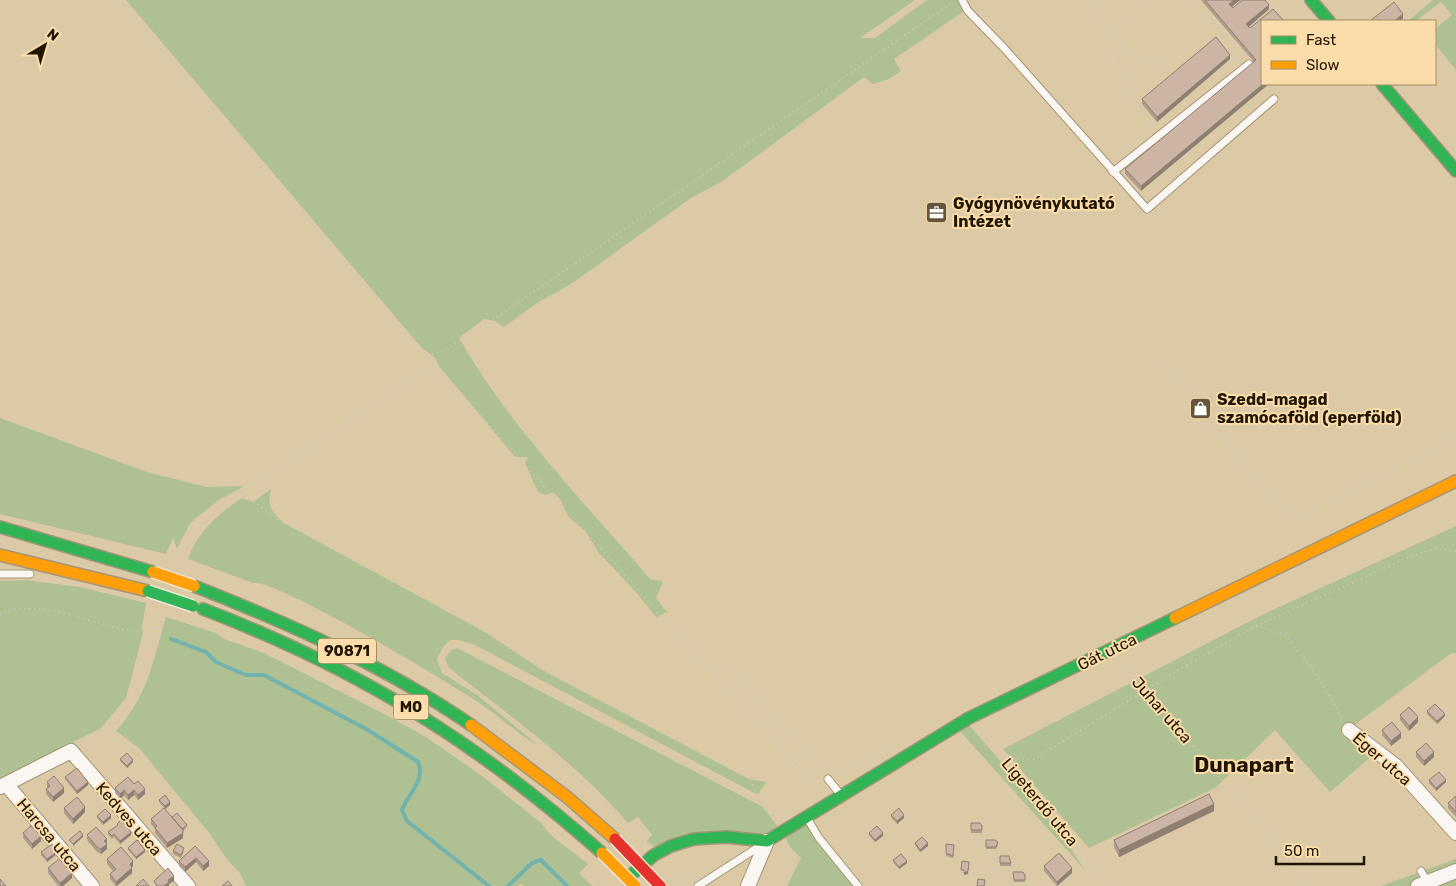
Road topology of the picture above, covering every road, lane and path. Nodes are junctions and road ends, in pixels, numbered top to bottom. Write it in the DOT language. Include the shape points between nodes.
graph roads {
  1 [pos="118,0"];
  2 [pos="955,0"];
  3 [pos="962,0"];
  4 [pos="1091,0"];
  5 [pos="1153,0"];
  6 [pos="1196,0"];
  7 [pos="1311,0"];
  8 [pos="1328,20"];
  9 [pos="1113,30"];
  10 [pos="1123,44"];
  11 [pos="1249,64"];
  12 [pos="1175,77"];
  13 [pos="1383,85"];
  14 [pos="1274,100"];
  15 [pos="1159,136"];
  16 [pos="1456,171"];
  17 [pos="1113,172"];
  18 [pos="428,357"];
  19 [pos="434,364"];
  20 [pos="1164,364"];
  21 [pos="1456,437"];
  22 [pos="1456,480"];
  23 [pos="241,492"];
  24 [pos="0,527"];
  25 [pos="1456,551"];
  26 [pos="0,555"];
  27 [pos="178,565"];
  28 [pos="0,574"];
  29 [pos="36,574"];
  30 [pos="45,574"];
  31 [pos="84,574"];
  32 [pos="164,610"];
  33 [pos="0,614"];
  34 [pos="1256,626"];
  35 [pos="158,628"];
  36 [pos="1111,650"];
  37 [pos="734,671"];
  38 [pos="1144,691"];
  39 [pos="969,718"];
  40 [pos="1349,730"];
  41 [pos="896,743"];
  42 [pos="71,752"];
  43 [pos="1003,759"];
  44 [pos="828,779"];
  45 [pos="3,786"];
  46 [pos="841,796"];
  47 [pos="829,803"];
  48 [pos="765,806"];
  49 [pos="807,817"];
  50 [pos="625,822"];
  51 [pos="784,831"];
  52 [pos="981,833"];
  53 [pos="1456,833"];
  54 [pos="206,837"];
  55 [pos="767,841"];
  56 [pos="996,849"];
  57 [pos="953,856"];
  58 [pos="995,861"];
  59 [pos="1010,866"];
  60 [pos="1456,871"];
  61 [pos="597,873"];
  62 [pos="968,874"];
  63 [pos="979,874"];
  64 [pos="1010,878"];
  65 [pos="1424,881"];
  66 [pos="1024,882"];
  67 [pos="92,886"];
  68 [pos="188,886"];
  69 [pos="243,886"];
  70 [pos="599,886"];
  71 [pos="622,886"];
  72 [pos="635,886"];
  73 [pos="660,886"];
  74 [pos="698,886"];
  75 [pos="748,886"];
  76 [pos="858,886"];
  77 [pos="990,886"];
  78 [pos="1017,886"];
  79 [pos="1024,886"];
  80 [pos="1111,886"];
  81 [pos="1309,886"];
  1 -- 18 [label="path"];
  2 -- 18 [label="path" via="464,340"];
  3 -- 17 [label="lane" via="968,11"];
  4 -- 9 [label="path"];
  5 -- 9 [label="path"];
  6 -- 11 [label="path"];
  7 -- 8 [label="main road"];
  9 -- 10 [label="path"];
  10 -- 12 [label="path" via="1136,60 1160,61"];
  10 -- 15 [label="path" via="1118,52 1120,65 1131,95"];
  11 -- 15 [label="lane"];
  13 -- 16 [label="main road"];
  14 -- 17 [label="lane" via="1147,209"];
  15 -- 17 [label="lane"];
  18 -- 19 [label="path"];
  19 -- 23 [label="path"];
  19 -- 47 [label="path"];
  20 -- 21 [label="path" via="1290,515 1305,514"];
  22 -- 36 [label="main road, Gát utca"];
  23 -- 27 [label="path" via="215,510 181,556"];
  23 -- 48 [label="path" via="284,523 485,632 544,671 749,779"];
  24 -- 73 [label="main road, 90871, bridge" via="194,586 261,611 360,658 425,694 490,737 615,839"];
  25 -- 34 [label="path" via="1435,549 1409,557"];
  26 -- 31 [label="main road, M0"];
  28 -- 29 [label="lane"];
  30 -- 31 [label="lane"];
  31 -- 72 [label="main road, M0, bridge" via="193,606 300,648 390,695 529,790"];
  32 -- 35 [label="path"];
  33 -- 35 [label="path" via="11,609 59,612 136,631"];
  34 -- 38 [label="path"];
  34 -- 40 [label="path" via="1285,635 1316,674"];
  35 -- 42 [label="path" via="128,708 108,728"];
  36 -- 38 [label="path, Juhar utca"];
  36 -- 39 [label="main road, Gát utca"];
  37 -- 44 [label="path"];
  38 -- 43 [label="path" via="1034,758"];
  38 -- 81 [label="path, Juhar utca" via="1260,823"];
  39 -- 43 [label="path, Ligeterdő utca"];
  39 -- 46 [label="main road, Gát utca"];
  40 -- 53 [label="street, Éger utca" via="1396,766"];
  41 -- 44 [label="path"];
  42 -- 45 [label="street"];
  42 -- 68 [label="street, Kedves utca"];
  43 -- 80 [label="path, Ligeterdő utca"];
  44 -- 46 [label="lane"];
  45 -- 67 [label="street, Harcsa utca"];
  46 -- 47 [label="main road, Gát utca"];
  47 -- 49 [label="main road, Gát utca"];
  48 -- 50 [label="path" via="458,646 446,649 442,661 446,670 541,742"];
  48 -- 51 [label="path"];
  49 -- 51 [label="main road, Gát utca"];
  49 -- 76 [label="lane" via="819,838"];
  51 -- 55 [label="main road, Gát utca"];
  52 -- 58 [label="path" via="980,843"];
  54 -- 69 [label="path"];
  55 -- 71 [label="main road" via="694,838 648,859"];
  55 -- 74 [label="lane"];
  55 -- 75 [label="street"];
  56 -- 58 [label="path"];
  57 -- 63 [label="path" via="965,857"];
  58 -- 64 [label="path"];
  59 -- 64 [label="path"];
  60 -- 65 [label="street"];
  61 -- 70 [label="path" via="591,879"];
  62 -- 63 [label="path"];
  63 -- 77 [label="path"];
  64 -- 78 [label="path"];
  66 -- 79 [label="path"];
}
